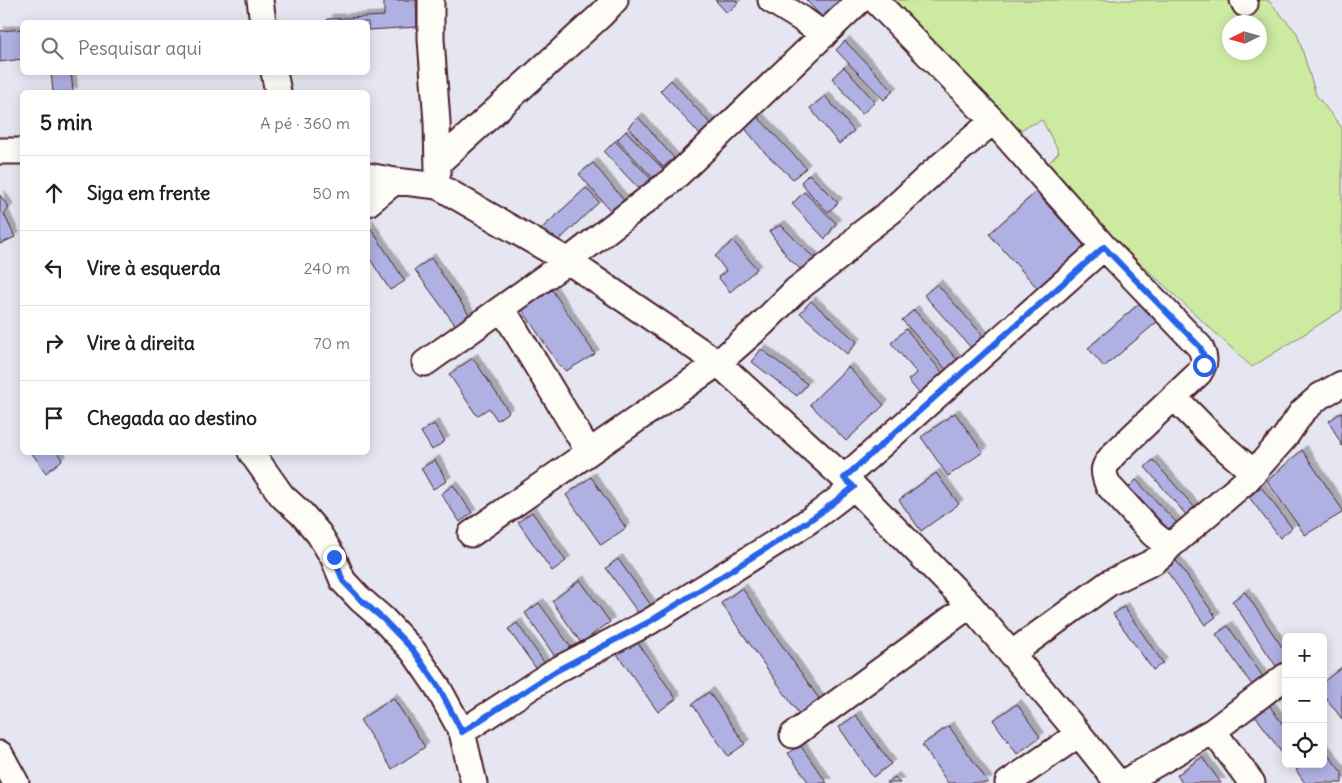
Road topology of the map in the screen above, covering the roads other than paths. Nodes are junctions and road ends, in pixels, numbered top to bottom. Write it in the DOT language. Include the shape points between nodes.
graph roads {
  1 [pos="260,0"];
  2 [pos="431,0"];
  3 [pos="615,0"];
  4 [pos="771,0"];
  5 [pos="860,0"];
  6 [pos="875,0"];
  7 [pos="263,20"];
  8 [pos="824,35"];
  9 [pos="275,75"];
  10 [pos="278,90"];
  11 [pos="993,121"];
  12 [pos="0,151"];
  13 [pos="20,151"];
  14 [pos="439,162"];
  15 [pos="370,176"];
  16 [pos="395,181"];
  17 [pos="438,186"];
  18 [pos="370,201"];
  19 [pos="1104,247"];
  20 [pos="568,262"];
  21 [pos="502,308"];
  22 [pos="424,363"];
  23 [pos="718,363"];
  24 [pos="1342,384"];
  25 [pos="1174,397"];
  26 [pos="589,452"];
  27 [pos="253,455"];
  28 [pos="1254,473"];
  29 [pos="849,482"];
  30 [pos="471,534"];
  31 [pos="1169,547"];
  32 [pos="970,605"];
  33 [pos="1011,654"];
  34 [pos="1283,678"];
  35 [pos="1213,731"];
  36 [pos="462,732"];
  37 [pos="1079,734"];
  38 [pos="793,735"];
  39 [pos="0,754"];
  40 [pos="16,783"];
  41 [pos="474,783"];
  42 [pos="1008,783"];
  43 [pos="1118,783"];
  44 [pos="1123,783"];
  45 [pos="1252,783"];
  1 -- 7 [label="street"];
  2 -- 14 [label="street"];
  3 -- 14 [label="street"];
  4 -- 8 [label="street"];
  5 -- 8 [label="street"];
  6 -- 11 [label="street"];
  8 -- 20 [label="street" via="670,182"];
  9 -- 10 [label="street"];
  11 -- 19 [label="street"];
  11 -- 23 [label="street" via="861,234 840,256 796,290"];
  12 -- 13 [label="street"];
  14 -- 17 [label="street"];
  15 -- 16 [label="street"];
  16 -- 17 [label="street"];
  16 -- 18 [label="street"];
  17 -- 20 [label="street"];
  19 -- 25 [label="street" via="1200,347 1204,365"];
  19 -- 29 [label="street"];
  20 -- 21 [label="street"];
  20 -- 23 [label="street"];
  21 -- 22 [label="street"];
  21 -- 26 [label="street"];
  23 -- 26 [label="street"];
  23 -- 29 [label="street"];
  24 -- 28 [label="street" via="1320,396 1302,412"];
  25 -- 28 [label="street" via="1216,441"];
  25 -- 31 [label="street" via="1113,455 1105,465 1104,475 1108,485"];
  26 -- 30 [label="street"];
  27 -- 36 [label="street" via="282,496 320,534 343,581 413,650 438,686"];
  28 -- 31 [label="street"];
  29 -- 32 [label="street"];
  29 -- 36 [label="street" via="820,513 794,531 658,617 556,671"];
  31 -- 33 [label="street" via="1154,562 1109,583"];
  32 -- 33 [label="street"];
  32 -- 38 [label="street"];
  33 -- 37 [label="street"];
  34 -- 35 [label="street"];
  35 -- 44 [label="street"];
  35 -- 45 [label="street"];
  36 -- 41 [label="street"];
  37 -- 42 [label="street"];
  37 -- 43 [label="street"];
  39 -- 40 [label="street"];
}
